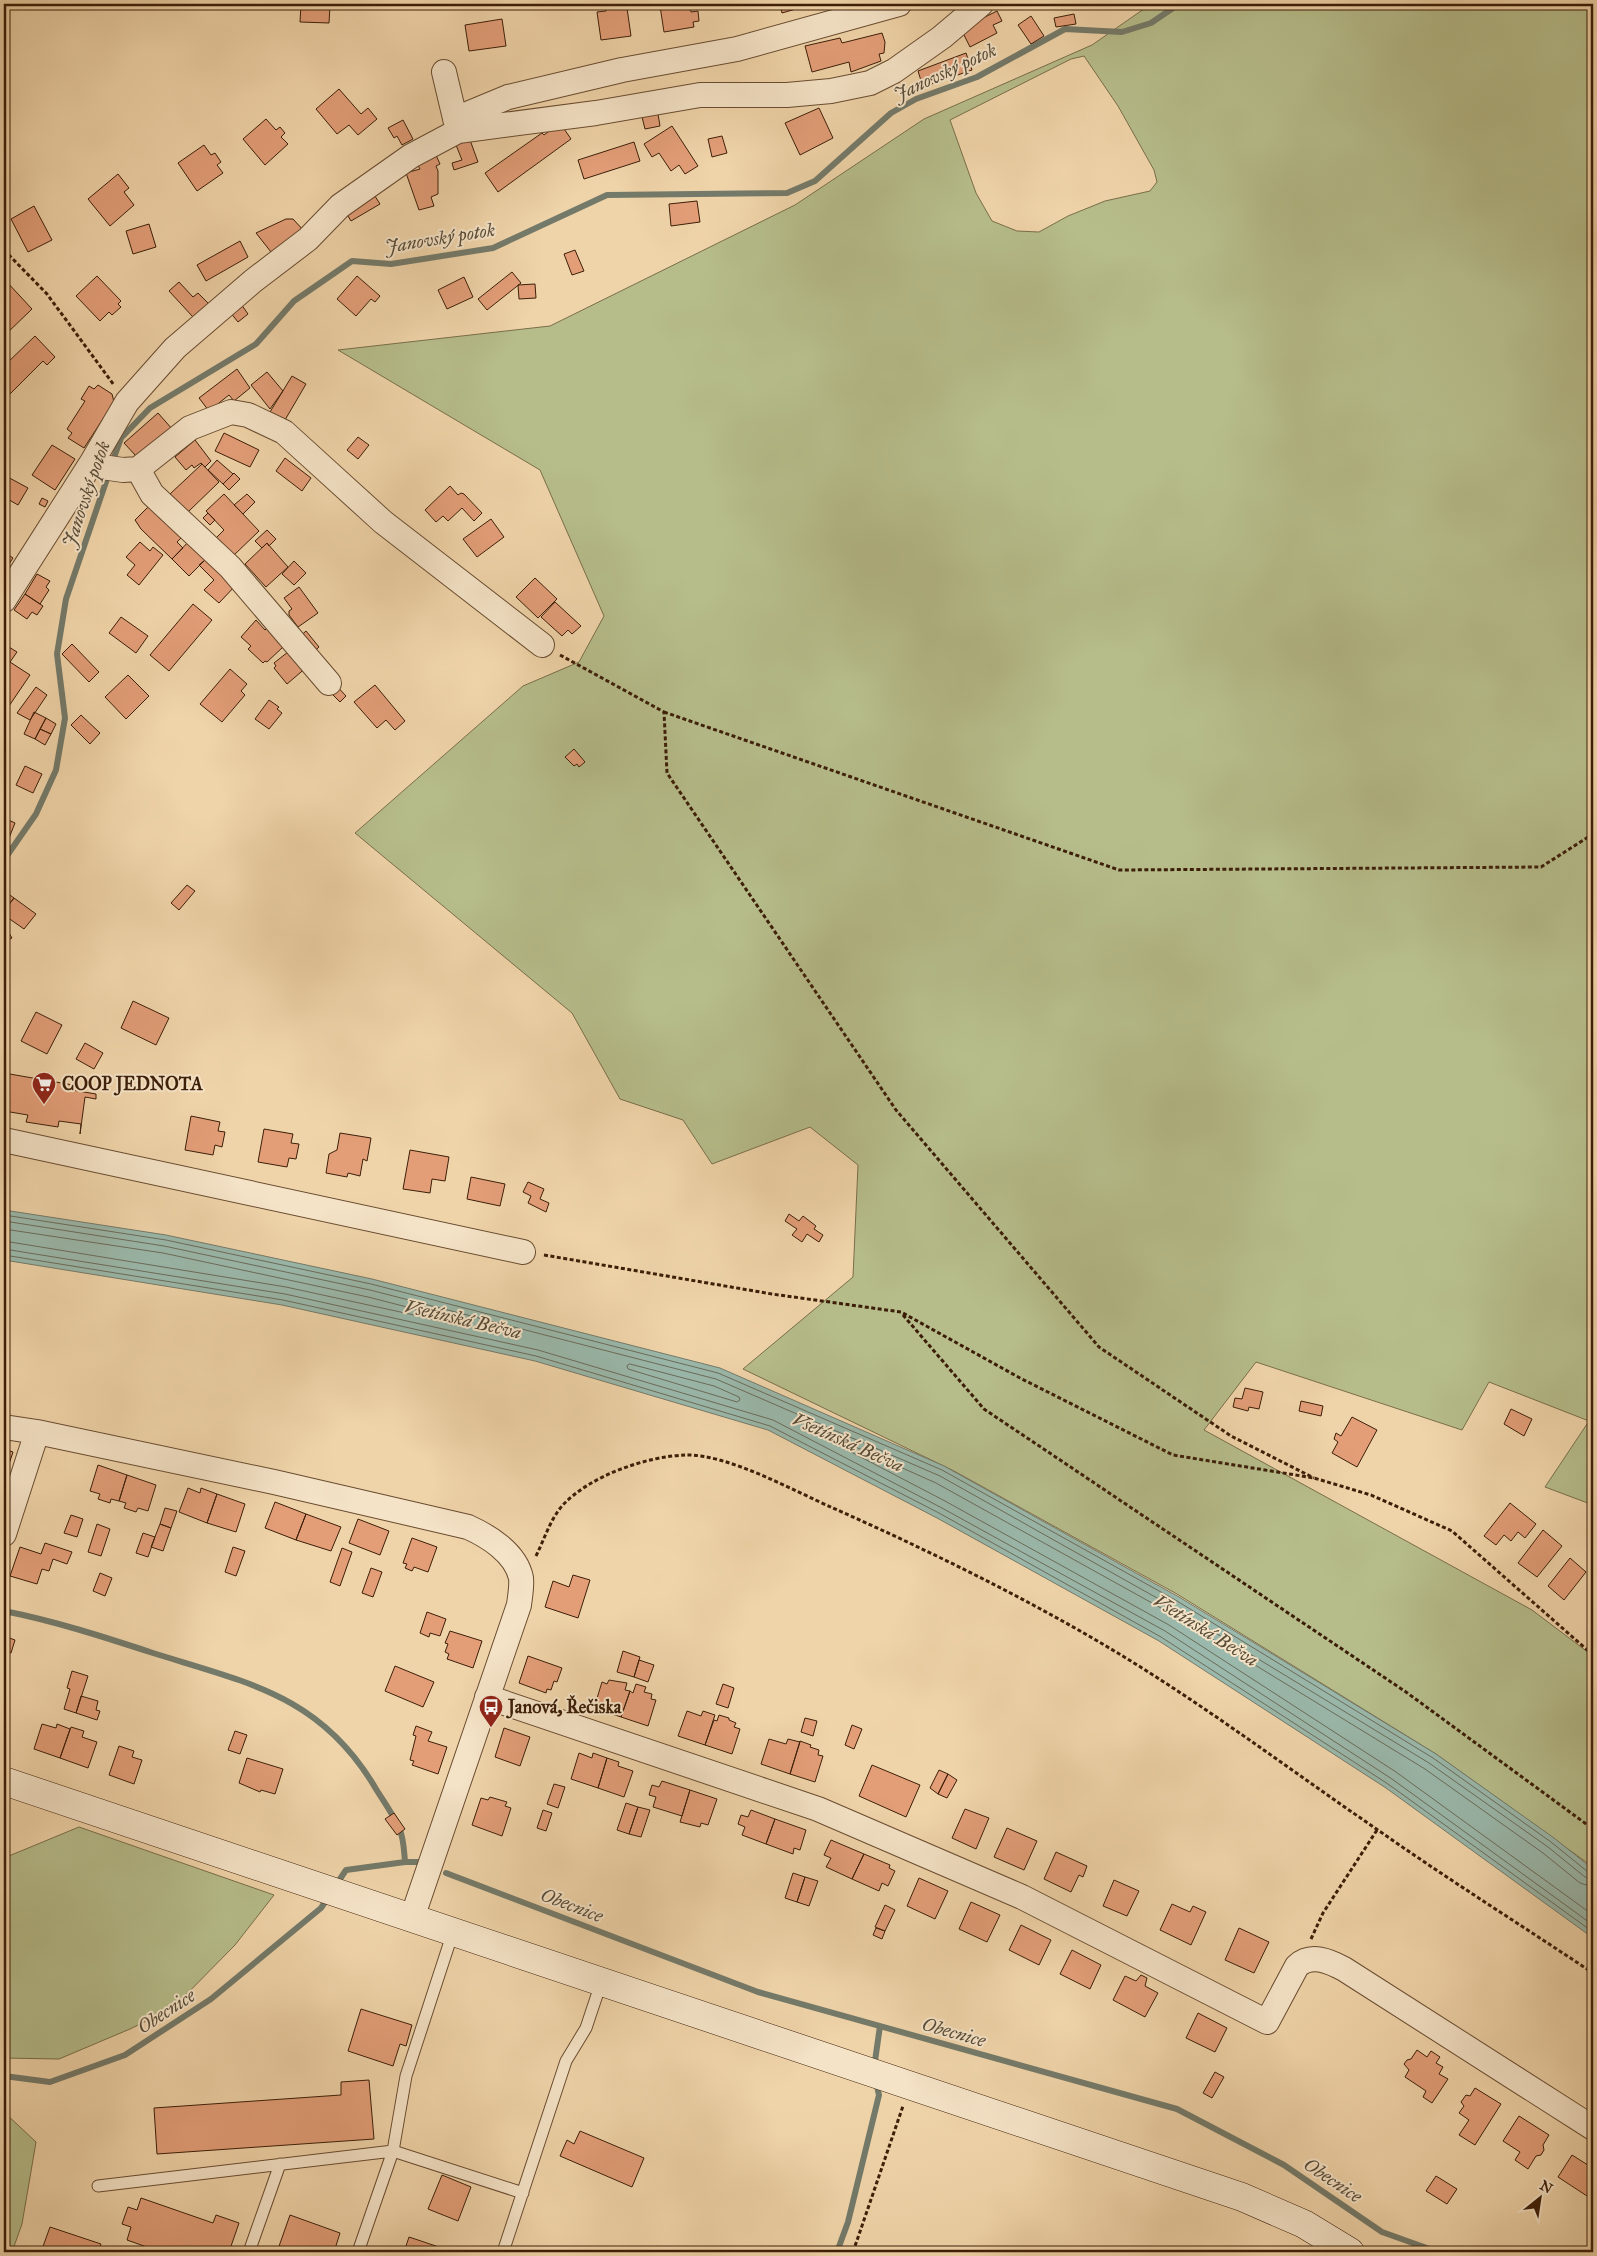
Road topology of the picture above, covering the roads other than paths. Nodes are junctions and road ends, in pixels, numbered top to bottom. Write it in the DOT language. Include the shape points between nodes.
graph roads {
  1 [pos="898,4"];
  2 [pos="979,4"];
  3 [pos="444,72"];
  4 [pos="456,125"];
  5 [pos="114,467"];
  6 [pos="5,594"];
  7 [pos="542,645"];
  8 [pos="329,683"];
  9 [pos="4,1140"];
  10 [pos="523,1252"];
  11 [pos="4,1427"];
  12 [pos="37,1432"];
  13 [pos="4,1534"];
  14 [pos="487,1697"];
  15 [pos="4,1781"];
  16 [pos="412,1918"];
  17 [pos="453,1932"];
  18 [pos="601,1983"];
  19 [pos="1593,2128"];
  20 [pos="393,2151"];
  21 [pos="280,2164"];
  22 [pos="98,2186"];
  23 [pos="523,2193"];
  24 [pos="249,2252"];
  25 [pos="358,2252"];
  26 [pos="503,2252"];
  27 [pos="1350,2252"];
  1 -- 4 [label="street" via="737,49 622,70 508,97"];
  2 -- 4 [label="street" via="942,37 894,71 870,83 787,95 700,95 596,113"];
  3 -- 4 [label="street"];
  4 -- 5 [label="street" via="340,206 308,239 175,348 126,402"];
  5 -- 6 [label="street"];
  5 -- 7 [label="street" via="190,428 231,412 248,415 284,432 383,522"];
  5 -- 8 [label="street" via="152,494 230,567"];
  9 -- 10 [label="street"];
  11 -- 12 [label="street"];
  12 -- 13 [label="street"];
  12 -- 14 [label="street" via="274,1482 468,1527 483,1534 505,1552 521,1576 518,1605"];
  14 -- 16 [label="street"];
  14 -- 19 [label="street" via="818,1809 1022,1897 1267,2022 1297,1966 1302,1961 1326,1960"];
  15 -- 16 [label="main road"];
  16 -- 17 [label="main road"];
  17 -- 18 [label="main road"];
  17 -- 20 [label="lane" via="406,2076"];
  18 -- 23 [label="lane" via="586,2028 566,2061"];
  18 -- 27 [label="main road" via="1242,2197 1304,2224"];
  20 -- 21 [label="lane"];
  20 -- 23 [label="lane"];
  20 -- 25 [label="lane"];
  21 -- 22 [label="lane"];
  21 -- 24 [label="lane"];
  23 -- 26 [label="lane"];
}
